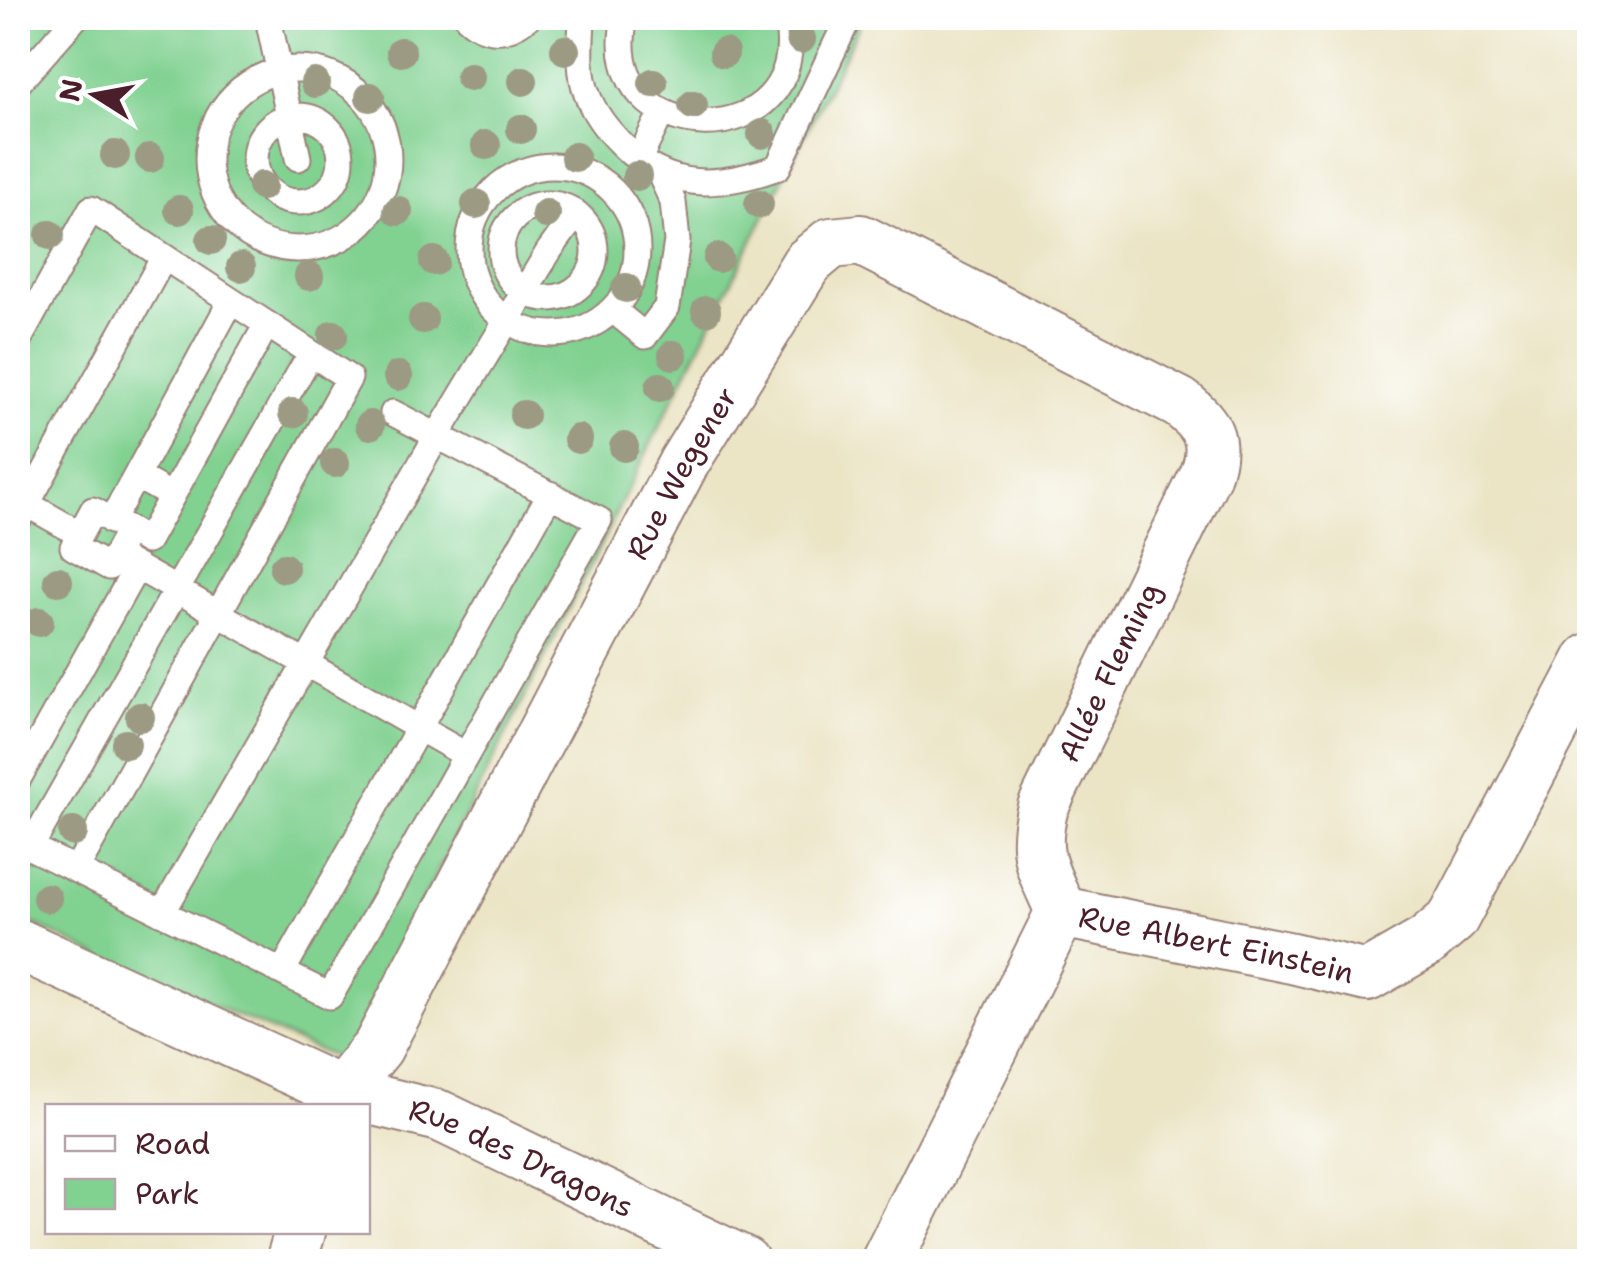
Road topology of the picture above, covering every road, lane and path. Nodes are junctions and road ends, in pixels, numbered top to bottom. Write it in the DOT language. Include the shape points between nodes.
graph roads {
  1 [pos="75,18"];
  2 [pos="268,18"];
  3 [pos="468,18"];
  4 [pos="527,18"];
  5 [pos="582,18"];
  6 [pos="625,18"];
  7 [pos="787,18"];
  8 [pos="845,18"];
  9 [pos="279,71"];
  10 [pos="18,83"];
  11 [pos="662,112"];
  12 [pos="298,158"];
  13 [pos="639,160"];
  14 [pos="661,176"];
  15 [pos="576,214"];
  16 [pos="164,257"];
  17 [pos="524,292"];
  18 [pos="232,302"];
  19 [pos="613,310"];
  20 [pos="507,321"];
  21 [pos="267,324"];
  22 [pos="18,341"];
  23 [pos="311,353"];
  24 [pos="393,413"];
  25 [pos="1209,435"];
  26 [pos="438,436"];
  27 [pos="136,476"];
  28 [pos="550,494"];
  29 [pos="172,496"];
  30 [pos="20,507"];
  31 [pos="120,526"];
  32 [pos="80,534"];
  33 [pos="126,561"];
  34 [pos="176,589"];
  35 [pos="218,613"];
  36 [pos="1590,659"];
  37 [pos="306,664"];
  38 [pos="419,728"];
  39 [pos="466,754"];
  40 [pos="18,779"];
  41 [pos="24,844"];
  42 [pos="76,870"];
  43 [pos="162,912"];
  44 [pos="1061,912"];
  45 [pos="18,944"];
  46 [pos="282,972"];
  47 [pos="339,1099"];
  48 [pos="369,1104"];
  49 [pos="370,1104"];
  50 [pos="299,1234"];
  51 [pos="291,1262"];
  52 [pos="744,1262"];
  53 [pos="886,1262"];
  1 -- 10 [label="lane"];
  2 -- 9 [label="lane"];
  3 -- 4 [label="lane" via="501,31"];
  5 -- 13 [label="lane" via="587,94 605,128"];
  6 -- 11 [label="lane" via="621,46 627,69"];
  7 -- 11 [label="lane" via="788,58 766,100 724,122 700,124"];
  8 -- 14 [label="lane" via="778,167 742,180 704,183"];
  9 -- 9 [label="lane" via="255,80 227,106 210,140 208,166 214,191 243,232 292,250 317,248 362,224 386,179 388,153 382,128 352,87 330,75"];
  9 -- 12 [label="lane"];
  11 -- 13 [label="lane"];
  13 -- 14 [label="lane"];
  14 -- 19 [label="lane" via="673,202 677,242 666,307 645,336"];
  15 -- 17 [label="lane"];
  15 -- 17 [label="lane" via="594,248 581,285 558,298"];
  15 -- 17 [label="lane" via="538,205 507,228 504,268"];
  16 -- 18 [label="lane"];
  16 -- 22 [label="lane" via="91,209"];
  16 -- 30 [label="lane"];
  17 -- 20 [label="lane"];
  18 -- 21 [label="lane"];
  18 -- 27 [label="lane"];
  19 -- 20 [label="lane" via="571,333 547,335"];
  19 -- 20 [label="lane" via="636,269 632,221 612,191 583,171 536,167 494,190 471,232 474,280"];
  20 -- 26 [label="lane"];
  21 -- 23 [label="lane"];
  21 -- 29 [label="lane"];
  23 -- 34 [label="lane"];
  23 -- 35 [label="lane" via="348,378"];
  24 -- 26 [label="lane"];
  25 -- 44 [label="street, Allée Fleming" via="1205,476 1043,807 1036,853"];
  25 -- 47 [label="street, Rue Wegener" via="1201,418 1180,404 861,240 817,252 683,464 378,1047"];
  26 -- 28 [label="lane"];
  26 -- 37 [label="lane"];
  27 -- 29 [label="lane"];
  27 -- 31 [label="lane"];
  28 -- 38 [label="lane"];
  28 -- 39 [label="lane" via="599,520"];
  29 -- 31 [label="lane" via="146,540"];
  30 -- 32 [label="lane"];
  31 -- 32 [label="lane" via="93,510"];
  31 -- 33 [label="lane"];
  32 -- 33 [label="lane" via="72,548 108,567"];
  33 -- 34 [label="lane"];
  33 -- 40 [label="lane"];
  34 -- 35 [label="lane"];
  34 -- 41 [label="lane"];
  35 -- 37 [label="lane"];
  35 -- 42 [label="lane"];
  36 -- 44 [label="street, Rue Albert Einstein" via="1453,919 1367,976"];
  37 -- 38 [label="lane"];
  37 -- 43 [label="lane"];
  38 -- 39 [label="lane"];
  38 -- 46 [label="lane"];
  39 -- 46 [label="lane" via="330,996"];
  41 -- 42 [label="lane"];
  42 -- 43 [label="lane"];
  43 -- 46 [label="lane"];
  44 -- 53 [label="street, Rue Albert Einstein"];
  45 -- 47 [label="street, Rue des Dragons"];
  47 -- 48 [label="street, Rue des Dragons"];
  49 -- 52 [label="street, Rue des Dragons" via="440,1116"];
  50 -- 51 [label="street"];
}
